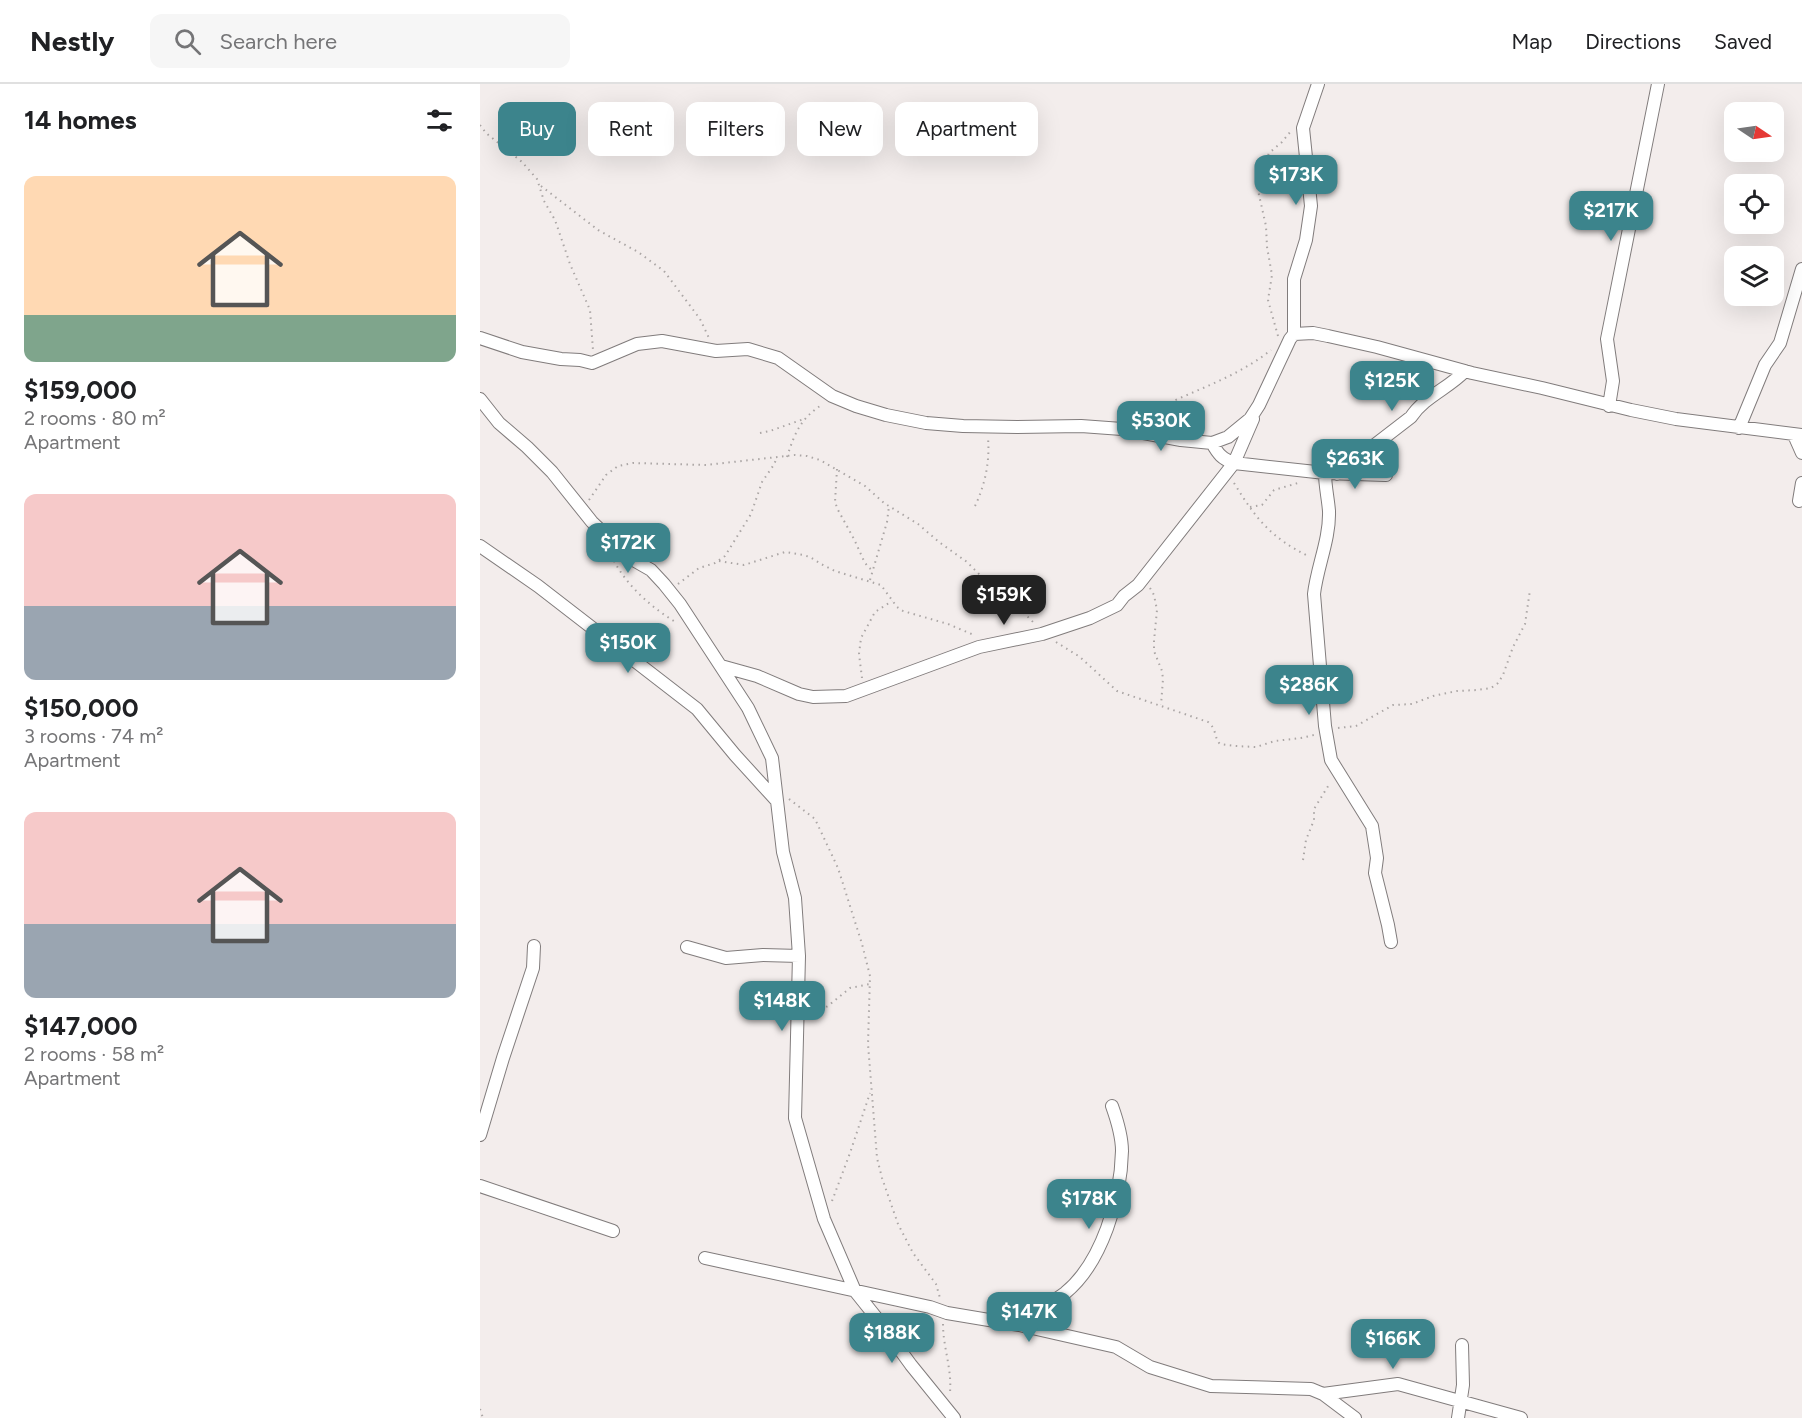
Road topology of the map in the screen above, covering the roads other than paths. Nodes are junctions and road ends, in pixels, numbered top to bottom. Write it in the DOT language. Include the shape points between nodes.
graph roads {
  1 [pos="1318,84"];
  2 [pos="1658,84"];
  3 [pos="1802,269"];
  4 [pos="1294,334"];
  5 [pos="480,339"];
  6 [pos="1465,371"];
  7 [pos="480,399"];
  8 [pos="1259,405"];
  9 [pos="1609,406"];
  10 [pos="1739,428"];
  11 [pos="1798,435"];
  12 [pos="1212,443"];
  13 [pos="1802,453"];
  14 [pos="1230,467"];
  15 [pos="1331,474"];
  16 [pos="1386,475"];
  17 [pos="1802,483"];
  18 [pos="1799,501"];
  19 [pos="480,546"];
  20 [pos="721,666"];
  21 [pos="776,794"];
  22 [pos="1391,942"];
  23 [pos="534,946"];
  24 [pos="687,947"];
  25 [pos="799,956"];
  26 [pos="1112,1106"];
  27 [pos="480,1135"];
  28 [pos="480,1186"];
  29 [pos="613,1231"];
  30 [pos="705,1258"];
  31 [pos="855,1291"];
  32 [pos="1008,1323"];
  33 [pos="1462,1345"];
  34 [pos="1323,1394"];
  35 [pos="1461,1400"];
  36 [pos="951,1414"];
  37 [pos="1355,1418"];
  38 [pos="1458,1418"];
  39 [pos="1521,1418"];
  1 -- 4 [label="street" via="1303,128 1311,206 1294,279"];
  2 -- 9 [label="street" via="1607,339 1613,381"];
  3 -- 10 [label="street" via="1780,343 1765,366"];
  4 -- 6 [label="street" via="1328,336"];
  4 -- 8 [label="street" via="1282,346"];
  5 -- 12 [label="street" via="522,352 592,363 637,344 662,341 716,351 748,349 778,358 832,396 886,416 986,427 1122,429"];
  6 -- 9 [label="street"];
  6 -- 15 [label="street" via="1411,417"];
  7 -- 20 [label="street" via="617,546 651,570 670,591"];
  8 -- 12 [label="street" via="1237,432"];
  8 -- 14 [label="street"];
  9 -- 10 [label="street"];
  10 -- 11 [label="street"];
  11 -- 13 [label="street"];
  12 -- 14 [label="street"];
  14 -- 15 [label="street"];
  14 -- 20 [label="street" via="1143,579 1118,604 1090,618 1042,634 979,647 846,696 799,694"];
  15 -- 16 [label="street"];
  15 -- 22 [label="street" via="1325,491 1329,511 1326,536 1314,594 1325,727 1331,760 1372,826 1375,873"];
  17 -- 18 [label="street"];
  19 -- 21 [label="street" via="697,709 735,755"];
  20 -- 21 [label="street" via="748,708 772,758"];
  21 -- 25 [label="street" via="783,852 795,897"];
  23 -- 27 [label="street" via="533,968"];
  24 -- 25 [label="street" via="726,958"];
  25 -- 31 [label="street" via="795,1118 824,1219"];
  26 -- 32 [label="street" via="1122,1149 1120,1171 1098,1250 1086,1271 1065,1293"];
  28 -- 29 [label="street"];
  30 -- 31 [label="street"];
  31 -- 32 [label="street"];
  31 -- 36 [label="street"];
  32 -- 34 [label="street" via="1116,1347 1150,1368 1211,1386 1311,1389"];
  33 -- 35 [label="street"];
  34 -- 35 [label="street" via="1398,1384"];
  34 -- 37 [label="street"];
  35 -- 38 [label="street"];
  35 -- 39 [label="street"];
}
